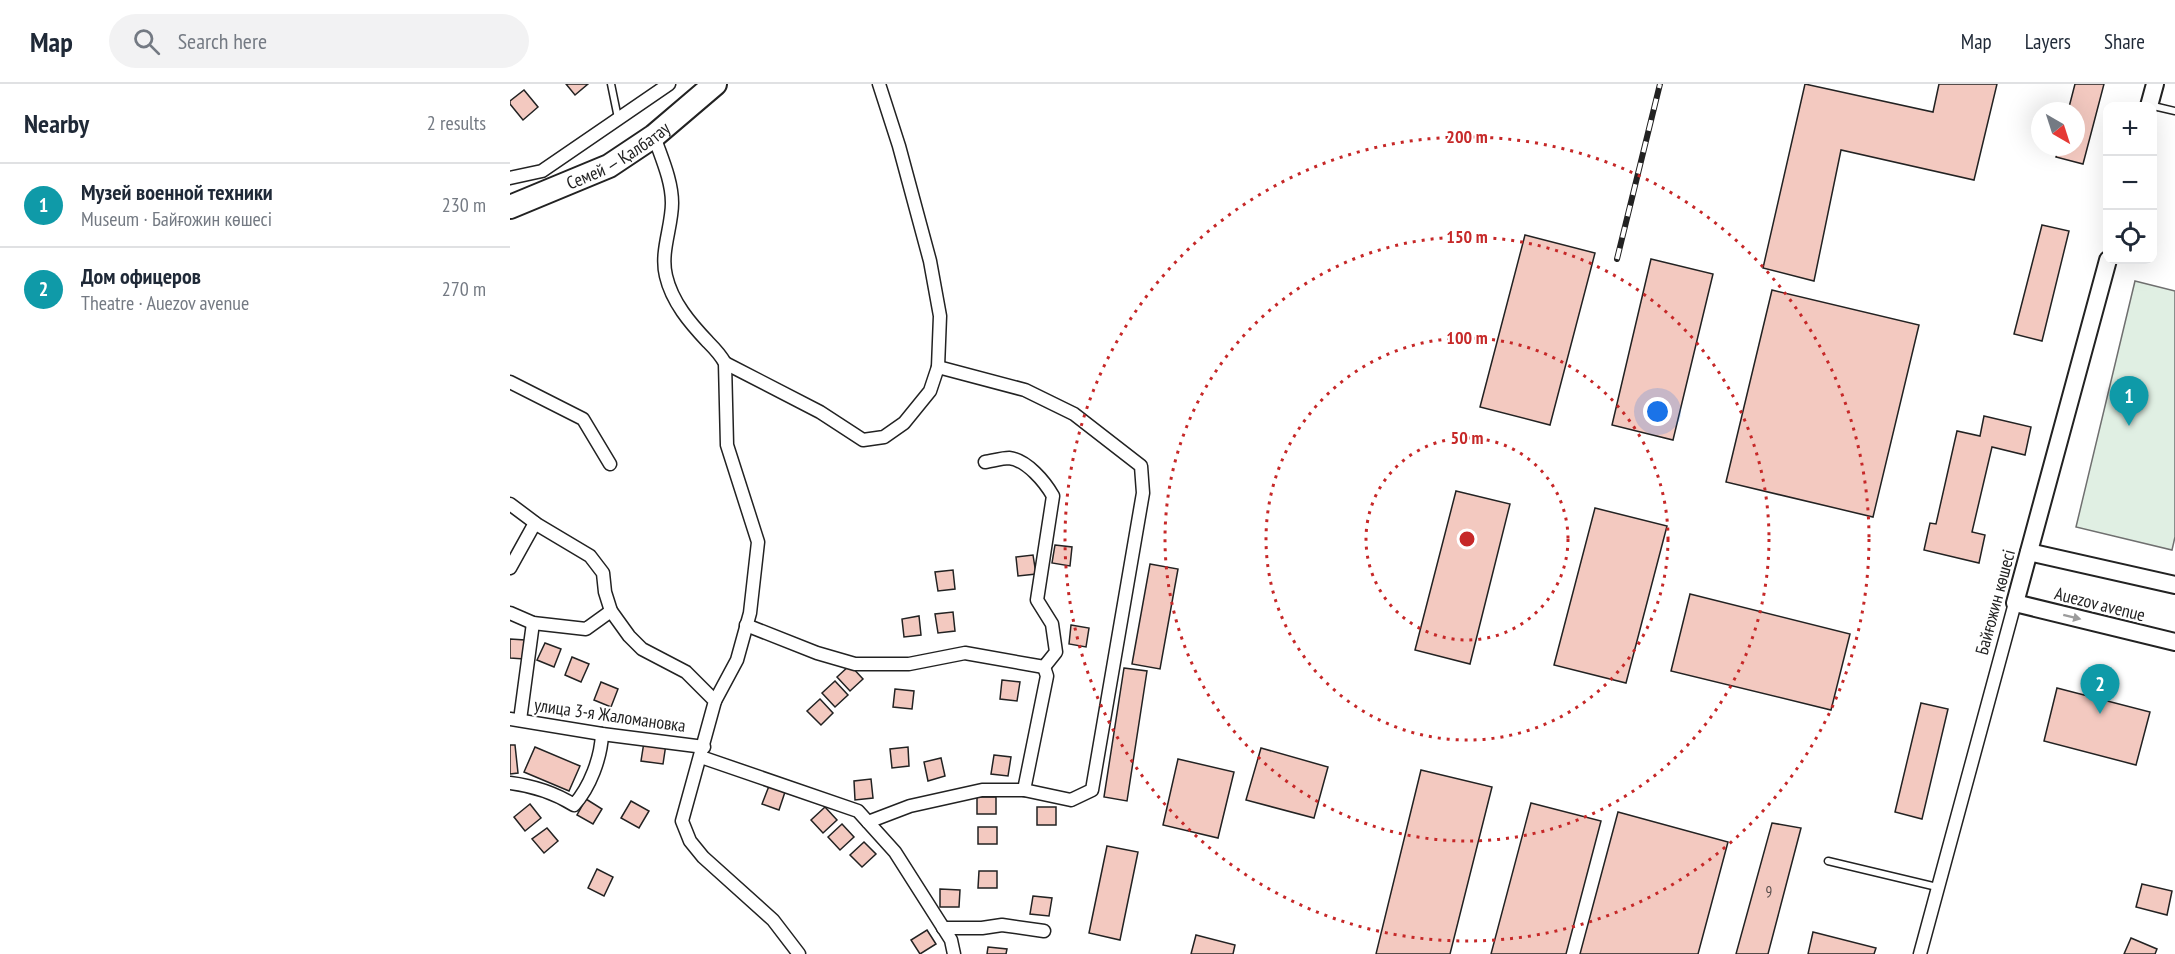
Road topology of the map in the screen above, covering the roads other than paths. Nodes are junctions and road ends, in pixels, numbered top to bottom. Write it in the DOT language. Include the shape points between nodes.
graph roads {
  1 [pos="611,84"];
  2 [pos="669,84"];
  3 [pos="715,84"];
  4 [pos="879,84"];
  5 [pos="2155,84"];
  6 [pos="2150,102"];
  7 [pos="2157,108"];
  8 [pos="2175,111"];
  9 [pos="618,118"];
  10 [pos="654,136"];
  11 [pos="510,178"];
  12 [pos="510,207"];
  13 [pos="2107,264"];
  14 [pos="725,363"];
  15 [pos="938,368"];
  16 [pos="510,382"];
  17 [pos="985,462"];
  18 [pos="610,464"];
  19 [pos="510,504"];
  20 [pos="535,523"];
  21 [pos="2029,552"];
  22 [pos="510,568"];
  23 [pos="2175,585"];
  24 [pos="2015,603"];
  25 [pos="611,611"];
  26 [pos="510,613"];
  27 [pos="533,623"];
  28 [pos="746,625"];
  29 [pos="2175,640"];
  30 [pos="1044,667"];
  31 [pos="715,700"];
  32 [pos="515,720"];
  33 [pos="603,734"];
  34 [pos="703,752"];
  35 [pos="510,783"];
  36 [pos="1024,790"];
  37 [pos="868,822"];
  38 [pos="1828,861"];
  39 [pos="1937,887"];
  40 [pos="943,928"];
  41 [pos="1044,931"];
  42 [pos="799,954"];
  43 [pos="954,954"];
  44 [pos="1920,954"];
  1 -- 9 [label="lane"];
  2 -- 9 [label="street"];
  3 -- 10 [label="highway, Семей — Қалбатау"];
  4 -- 15 [label="street" via="930,261 940,316"];
  5 -- 6 [label="main road"];
  7 -- 8 [label="lane"];
  9 -- 11 [label="street" via="542,171"];
  10 -- 12 [label="highway, Семей — Қалбатау" via="609,166"];
  10 -- 14 [label="street" via="671,187 665,274 678,306"];
  13 -- 21 [label="main road, Байғожин көшесі"];
  14 -- 15 [label="street" via="820,412 863,440 884,437 904,423 930,391"];
  14 -- 28 [label="street" via="727,445 758,542"];
  15 -- 36 [label="street" via="1025,390 1074,414 1141,466 1143,493 1092,790 1071,800"];
  16 -- 18 [label="street" via="584,419"];
  17 -- 30 [label="street" via="1011,458 1043,480 1053,496 1037,600 1052,624 1056,652"];
  19 -- 20 [label="street"];
  20 -- 22 [label="street"];
  20 -- 25 [label="street" via="590,556 603,573"];
  21 -- 23 [label="main road, Auezov avenue"];
  21 -- 24 [label="main road, Байғожин көшесі"];
  24 -- 29 [label="main road, Auezov avenue, one-way"];
  24 -- 39 [label="street, Байғожин көшесі"];
  25 -- 27 [label="street" via="586,630"];
  25 -- 31 [label="street" via="642,649 686,672"];
  26 -- 27 [label="street"];
  27 -- 32 [label="street"];
  28 -- 30 [label="street" via="855,664 909,664 964,653"];
  28 -- 31 [label="street" via="737,660"];
  30 -- 36 [label="street" via="1047,676"];
  31 -- 34 [label="street"];
  32 -- 33 [label="street, улица 3-я Жаломановка"];
  33 -- 34 [label="street, улица 3-я Жаломановка"];
  33 -- 35 [label="street" via="601,752 582,796 574,805 533,786"];
  34 -- 37 [label="street, улица 3-я Жаломановка" via="858,811"];
  34 -- 42 [label="street" via="682,821 690,841 773,920"];
  36 -- 37 [label="street" via="982,790 910,806"];
  37 -- 40 [label="street, улица 3-я Жаломановка" via="895,852"];
  38 -- 39 [label="lane"];
  39 -- 44 [label="street, Байғожин көшесі"];
  40 -- 41 [label="street" via="1002,924"];
  40 -- 43 [label="street, улица 3-я Жаломановка"];
}
